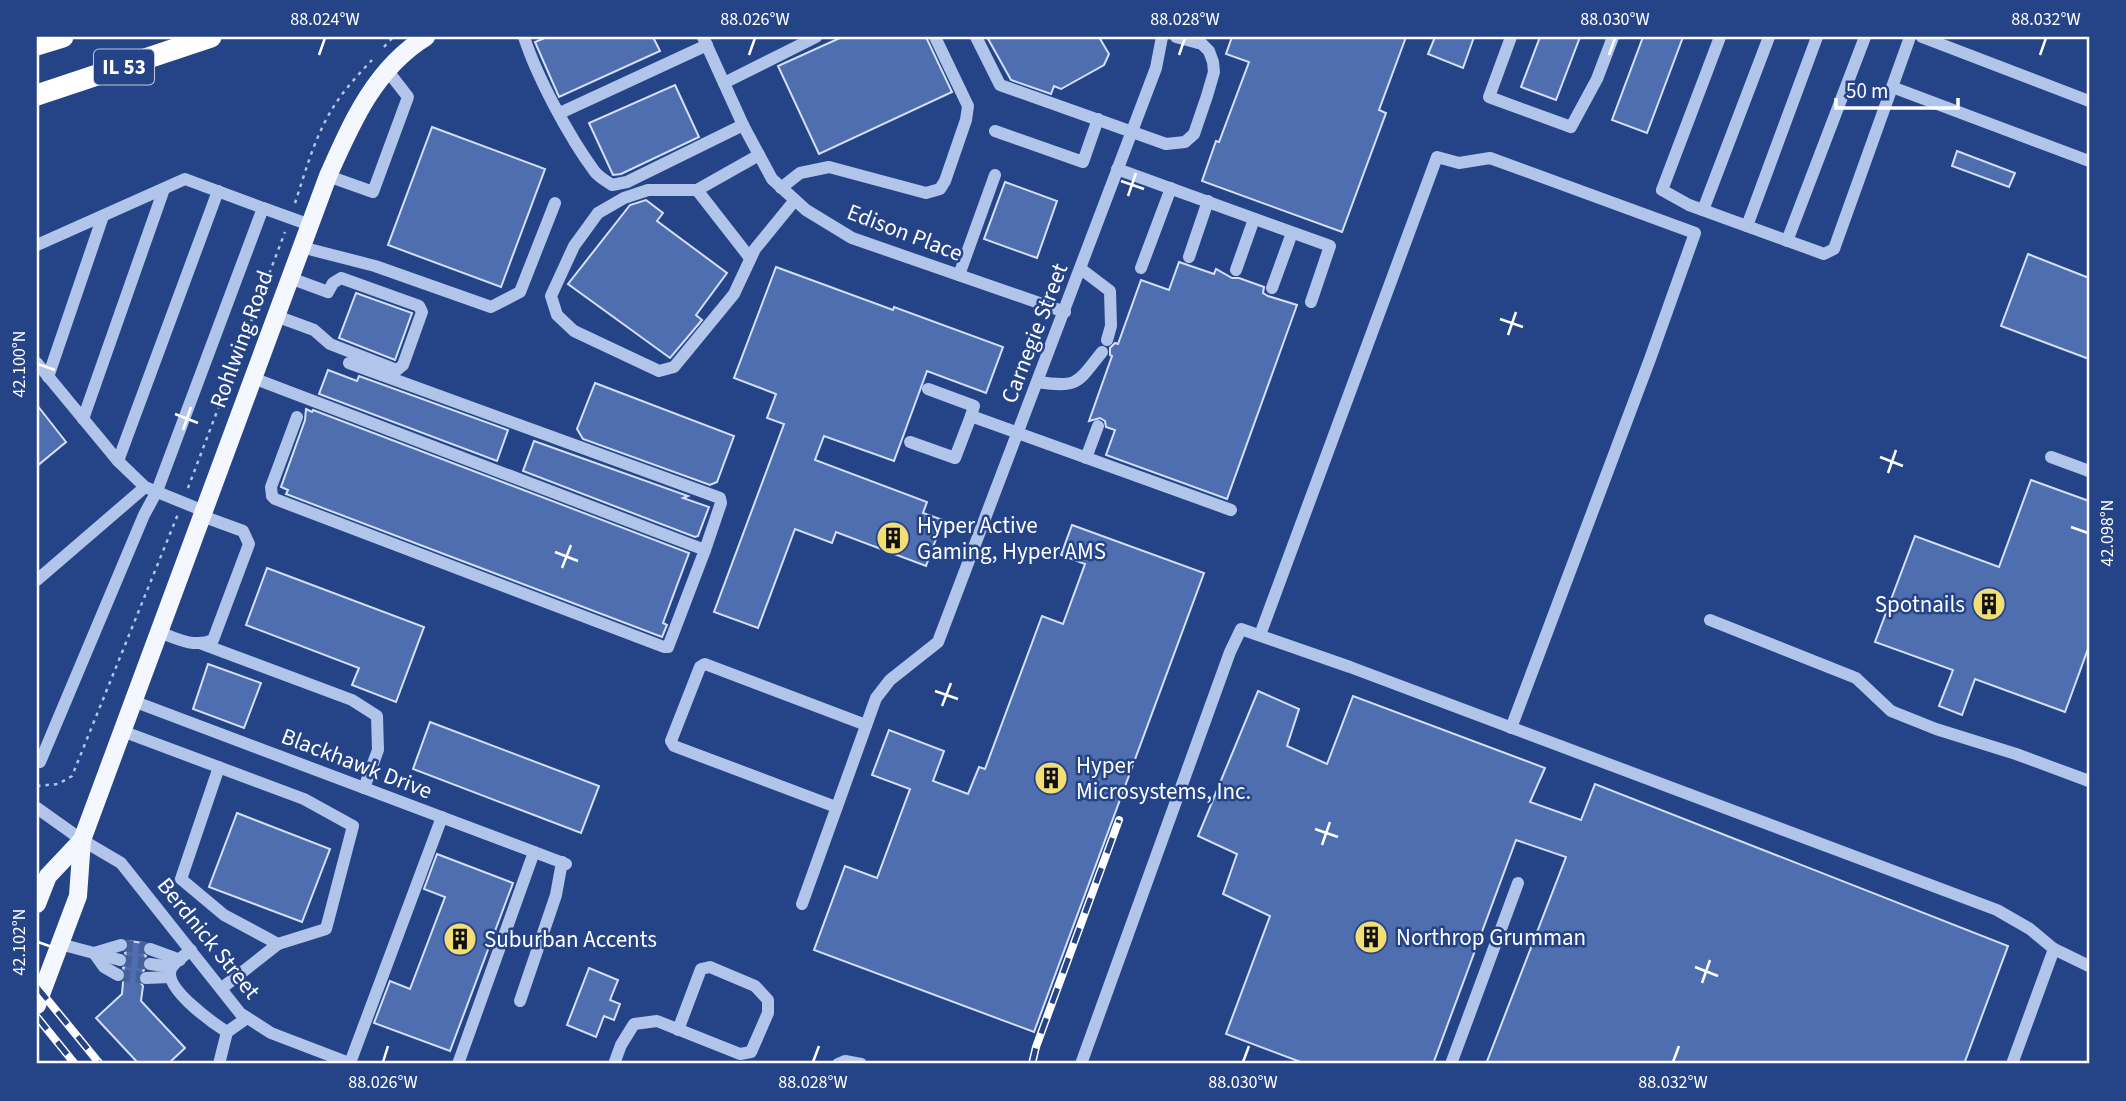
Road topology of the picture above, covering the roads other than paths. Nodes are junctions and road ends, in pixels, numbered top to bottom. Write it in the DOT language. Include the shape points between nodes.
graph roads {
  1 [pos="63,37"];
  2 [pos="211,37"];
  3 [pos="426,37"];
  4 [pos="524,37"];
  5 [pos="816,37"];
  6 [pos="935,37"];
  7 [pos="976,37"];
  8 [pos="1162,37"];
  9 [pos="1177,37"];
  10 [pos="1511,37"];
  11 [pos="1613,37"];
  12 [pos="1720,37"];
  13 [pos="1769,37"];
  14 [pos="1817,37"];
  15 [pos="1865,37"];
  16 [pos="1910,37"];
  17 [pos="1922,37"];
  18 [pos="705,41"];
  19 [pos="1203,41"];
  20 [pos="37,45"];
  21 [pos="381,64"];
  22 [pos="724,83"];
  23 [pos="1892,87"];
  24 [pos="37,95"];
  25 [pos="2089,101"];
  26 [pos="560,113"];
  27 [pos="1098,119"];
  28 [pos="743,125"];
  29 [pos="995,131"];
  30 [pos="1130,132"];
  31 [pos="759,155"];
  32 [pos="2089,161"];
  33 [pos="1117,169"];
  34 [pos="995,175"];
  35 [pos="328,176"];
  36 [pos="781,188"];
  37 [pos="1171,188"];
  38 [pos="164,189"];
  39 [pos="697,190"];
  40 [pos="218,191"];
  41 [pos="795,200"];
  42 [pos="1208,201"];
  43 [pos="555,203"];
  44 [pos="262,208"];
  45 [pos="1703,210"];
  46 [pos="103,216"];
  47 [pos="1254,219"];
  48 [pos="310,225"];
  49 [pos="1747,226"];
  50 [pos="1292,233"];
  51 [pos="1787,241"];
  52 [pos="37,245"];
  53 [pos="301,247"];
  54 [pos="1189,257"];
  55 [pos="750,258"];
  56 [pos="1141,268"];
  57 [pos="1081,269"];
  58 [pos="1236,270"];
  59 [pos="959,275"];
  60 [pos="290,278"];
  61 [pos="1272,288"];
  62 [pos="1311,302"];
  63 [pos="1065,312"];
  64 [pos="276,316"];
  65 [pos="37,363"];
  66 [pos="349,363"];
  67 [pos="48,377"];
  68 [pos="253,377"];
  69 [pos="1038,382"];
  70 [pos="928,389"];
  71 [pos="971,416"];
  72 [pos="298,417"];
  73 [pos="83,419"];
  74 [pos="1098,426"];
  75 [pos="1018,433"];
  76 [pos="910,442"];
  77 [pos="2051,457"];
  78 [pos="1086,458"];
  79 [pos="118,461"];
  80 [pos="2089,471"];
  81 [pos="151,489"];
  82 [pos="1231,510"];
  83 [pos="203,513"];
  84 [pos="705,550"];
  85 [pos="37,580"];
  86 [pos="1710,620"];
  87 [pos="159,632"];
  88 [pos="1260,635"];
  89 [pos="202,644"];
  90 [pos="133,701"];
  91 [pos="866,725"];
  92 [pos="1511,727"];
  93 [pos="122,731"];
  94 [pos="37,761"];
  95 [pos="219,767"];
  96 [pos="2089,781"];
  97 [pos="364,788"];
  98 [pos="836,807"];
  99 [pos="37,808"];
  100 [pos="442,817"];
  101 [pos="82,840"];
  102 [pos="534,852"];
  103 [pos="1518,883"];
  104 [pos="802,904"];
  105 [pos="37,905"];
  106 [pos="60,944"];
  107 [pos="278,944"];
  108 [pos="121,945"];
  109 [pos="150,949"];
  110 [pos="2054,949"];
  111 [pos="191,950"];
  112 [pos="94,953"];
  113 [pos="120,960"];
  114 [pos="150,964"];
  115 [pos="2089,966"];
  116 [pos="174,968"];
  117 [pos="118,975"];
  118 [pos="146,978"];
  119 [pos="222,988"];
  120 [pos="520,1001"];
  121 [pos="37,1005"];
  122 [pos="247,1018"];
  123 [pos="678,1030"];
  124 [pos="228,1032"];
  125 [pos="219,1064"];
  126 [pos="351,1064"];
  127 [pos="458,1064"];
  128 [pos="614,1064"];
  129 [pos="838,1064"];
  130 [pos="861,1064"];
  131 [pos="1081,1064"];
  132 [pos="1451,1064"];
  133 [pos="2012,1064"];
  1 -- 20 [label="highway, IL 53"];
  2 -- 24 [label="highway, IL 53"];
  3 -- 21 [label="main road, Rohlwing Road"];
  4 -- 26 [label="street"];
  5 -- 22 [label="street"];
  6 -- 36 [label="street" via="968,106 940,189 926,193 829,167 800,173"];
  7 -- 27 [label="street" via="1000,85"];
  8 -- 30 [label="street, Carnegie Street" via="1156,68"];
  9 -- 19 [label="street"];
  10 -- 11 [label="street" via="1489,97 1571,127"];
  12 -- 45 [label="street" via="1662,190"];
  13 -- 45 [label="street"];
  14 -- 49 [label="street"];
  15 -- 51 [label="street"];
  16 -- 23 [label="street"];
  17 -- 25 [label="street"];
  18 -- 22 [label="street, Edison Place"];
  18 -- 26 [label="street"];
  19 -- 30 [label="street" via="1214,72 1194,134 1175,145"];
  21 -- 35 [label="main road, Rohlwing Road"];
  21 -- 35 [label="street" via="408,97 373,192"];
  22 -- 28 [label="street, Edison Place"];
  23 -- 32 [label="street"];
  23 -- 51 [label="street" via="1834,249 1824,254"];
  26 -- 28 [label="street" via="596,174 612,185"];
  27 -- 29 [label="street" via="1083,162"];
  27 -- 30 [label="street"];
  28 -- 31 [label="street, Edison Place"];
  30 -- 33 [label="street, Carnegie Street"];
  31 -- 36 [label="street, Edison Place"];
  31 -- 39 [label="street"];
  33 -- 37 [label="street"];
  33 -- 57 [label="street, Carnegie Street"];
  34 -- 59 [label="street"];
  35 -- 48 [label="main road, Rohlwing Road"];
  36 -- 41 [label="street, Edison Place"];
  37 -- 42 [label="street"];
  37 -- 56 [label="street"];
  38 -- 40 [label="street" via="185,179"];
  38 -- 46 [label="street"];
  38 -- 73 [label="street"];
  39 -- 55 [label="street"];
  39 -- 55 [label="street" via="648,190 598,213 574,246 551,296 556,315 575,331 659,371 674,367 734,294"];
  40 -- 44 [label="street"];
  40 -- 79 [label="street"];
  41 -- 55 [label="street"];
  41 -- 59 [label="street, Edison Place" via="852,238"];
  42 -- 47 [label="street"];
  42 -- 54 [label="street"];
  43 -- 53 [label="street" via="520,292 491,307 376,266"];
  44 -- 48 [label="street"];
  44 -- 81 [label="street"];
  45 -- 49 [label="street"];
  46 -- 52 [label="street"];
  46 -- 67 [label="street"];
  47 -- 50 [label="street"];
  47 -- 58 [label="street"];
  48 -- 53 [label="main road, Rohlwing Road"];
  49 -- 51 [label="street"];
  50 -- 61 [label="street"];
  50 -- 62 [label="street" via="1330,246"];
  53 -- 60 [label="main road, Rohlwing Road"];
  57 -- 63 [label="street, Carnegie Street"];
  57 -- 69 [label="street" via="1110,291 1111,326 1105,346 1073,383"];
  59 -- 63 [label="street, Edison Place"];
  60 -- 64 [label="main road, Rohlwing Road"];
  60 -- 64 [label="street" via="328,292 341,278 419,306 422,312 403,365 397,370 330,344 314,330"];
  63 -- 69 [label="street, Carnegie Street"];
  64 -- 68 [label="main road, Rohlwing Road"];
  65 -- 67 [label="street"];
  66 -- 84 [label="street" via="720,498"];
  67 -- 73 [label="street"];
  68 -- 83 [label="main road, Rohlwing Road"];
  68 -- 84 [label="street"];
  69 -- 75 [label="street, Carnegie Street"];
  70 -- 71 [label="street" via="974,406"];
  71 -- 75 [label="street"];
  71 -- 76 [label="street" via="955,458"];
  72 -- 84 [label="street" via="271,487 275,499 664,647 668,647"];
  73 -- 79 [label="street"];
  74 -- 78 [label="street"];
  75 -- 78 [label="street"];
  75 -- 91 [label="street, Carnegie Street" via="938,642 882,689"];
  77 -- 80 [label="street"];
  78 -- 82 [label="street"];
  79 -- 81 [label="street"];
  81 -- 83 [label="street"];
  81 -- 85 [label="street"];
  81 -- 94 [label="street" via="144,515"];
  83 -- 87 [label="main road, Rohlwing Road"];
  83 -- 89 [label="street" via="243,531 249,544 213,640"];
  86 -- 96 [label="street" via="1856,678 1891,711"];
  87 -- 89 [label="street"];
  87 -- 90 [label="main road, Rohlwing Road"];
  88 -- 92 [label="street"];
  88 -- 92 [label="street" via="1437,157 1459,163 1490,159 1695,233"];
  88 -- 131 [label="street" via="1241,629 1230,652"];
  89 -- 97 [label="street" via="352,700 377,716 378,750"];
  90 -- 93 [label="main road, Rohlwing Road"];
  90 -- 97 [label="street, Blackhawk Drive"];
  91 -- 98 [label="street"];
  91 -- 98 [label="street" via="705,664 699,667 671,741 674,746"];
  92 -- 110 [label="street" via="1997,910"];
  93 -- 95 [label="street"];
  93 -- 101 [label="main road, Rohlwing Road"];
  95 -- 107 [label="street" via="181,879 223,915"];
  95 -- 107 [label="street" via="304,799 353,826 326,929"];
  97 -- 100 [label="street, Blackhawk Drive"];
  98 -- 104 [label="street"];
  99 -- 101 [label="street, Berdnick Street"];
  100 -- 102 [label="street, Blackhawk Drive"];
  100 -- 126 [label="street"];
  101 -- 105 [label="main road, Rohlwing Road" via="48,876"];
  101 -- 106 [label="main road, Rohlwing Road" via="78,896"];
  101 -- 111 [label="street, Berdnick Street" via="121,863"];
  102 -- 120 [label="street, Blackhawk Drive" via="564,863"];
  102 -- 127 [label="street"];
  103 -- 132 [label="street"];
  106 -- 112 [label="street"];
  106 -- 121 [label="main road, Rohlwing Road"];
  107 -- 119 [label="street"];
  108 -- 112 [label="street"];
  109 -- 116 [label="street"];
  110 -- 115 [label="street"];
  110 -- 133 [label="street"];
  111 -- 116 [label="street"];
  111 -- 119 [label="street, Berdnick Street"];
  112 -- 113 [label="street"];
  112 -- 117 [label="street" via="104,967"];
  114 -- 116 [label="street"];
  116 -- 118 [label="street"];
  116 -- 124 [label="street" via="173,985 197,1011"];
  119 -- 122 [label="street, Berdnick Street"];
  122 -- 124 [label="street"];
  122 -- 126 [label="street, Berdnick Street" via="271,1033"];
  123 -- 123 [label="street" via="740,1054 751,1052 768,1013 768,1000 755,986 710,967 701,970"];
  123 -- 128 [label="street" via="657,1021 635,1024"];
  124 -- 125 [label="street"];
  129 -- 130 [label="street" via="845,1060"];
}
